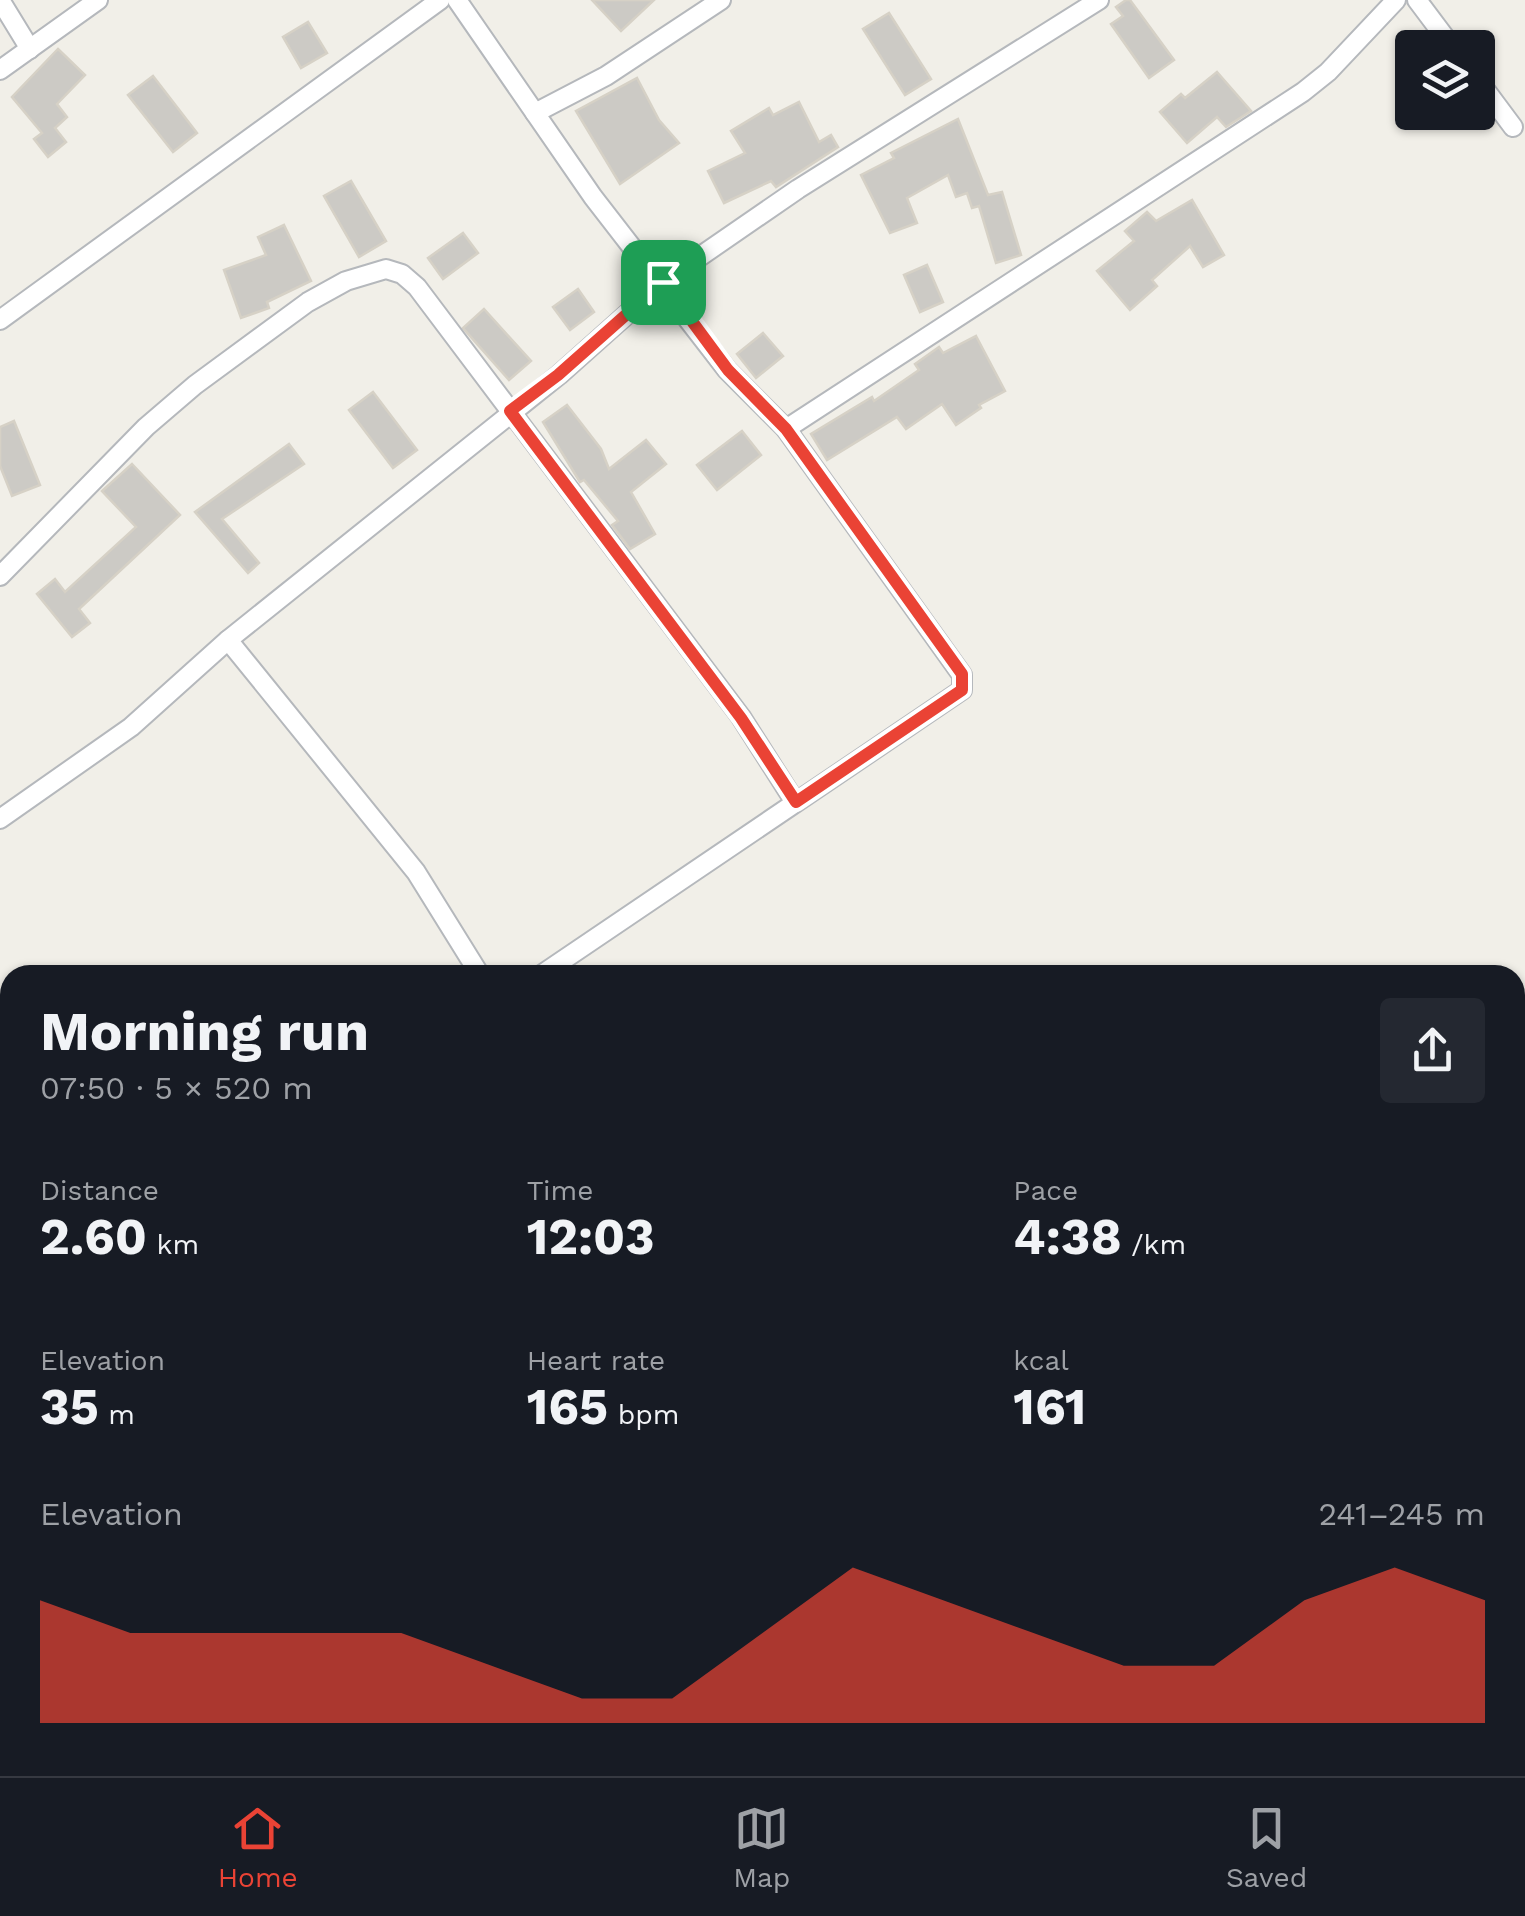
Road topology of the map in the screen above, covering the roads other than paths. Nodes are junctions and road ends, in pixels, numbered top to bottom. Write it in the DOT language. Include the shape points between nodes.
graph roads {
  1 [pos="0,0"];
  2 [pos="98,0"];
  3 [pos="440,0"];
  4 [pos="458,0"];
  5 [pos="721,0"];
  6 [pos="1099,0"];
  7 [pos="1396,0"];
  8 [pos="1417,0"];
  9 [pos="1440,30"];
  10 [pos="30,49"];
  11 [pos="0,70"];
  12 [pos="1495,104"];
  13 [pos="534,113"];
  14 [pos="1512,127"];
  15 [pos="663,282"];
  16 [pos="0,320"];
  17 [pos="510,411"];
  18 [pos="786,429"];
  19 [pos="0,576"];
  20 [pos="228,640"];
  21 [pos="796,802"];
  22 [pos="0,819"];
  23 [pos="474,965"];
  24 [pos="556,965"];
  1 -- 10 [label="street"];
  2 -- 10 [label="street"];
  3 -- 16 [label="street"];
  4 -- 13 [label="street"];
  5 -- 13 [label="street" via="606,76"];
  6 -- 15 [label="street"];
  7 -- 18 [label="street" via="1303,92"];
  8 -- 9 [label="street"];
  10 -- 11 [label="street"];
  12 -- 14 [label="street"];
  13 -- 15 [label="street"];
  15 -- 17 [label="street"];
  15 -- 18 [label="street" via="728,370"];
  17 -- 19 [label="street" via="417,288 402,274 370,272 308,302 170,406"];
  17 -- 20 [label="street"];
  17 -- 21 [label="street" via="741,718"];
  18 -- 21 [label="street" via="962,674 962,690"];
  20 -- 22 [label="street" via="131,726"];
  20 -- 23 [label="street" via="416,872"];
  21 -- 24 [label="street"];
}
